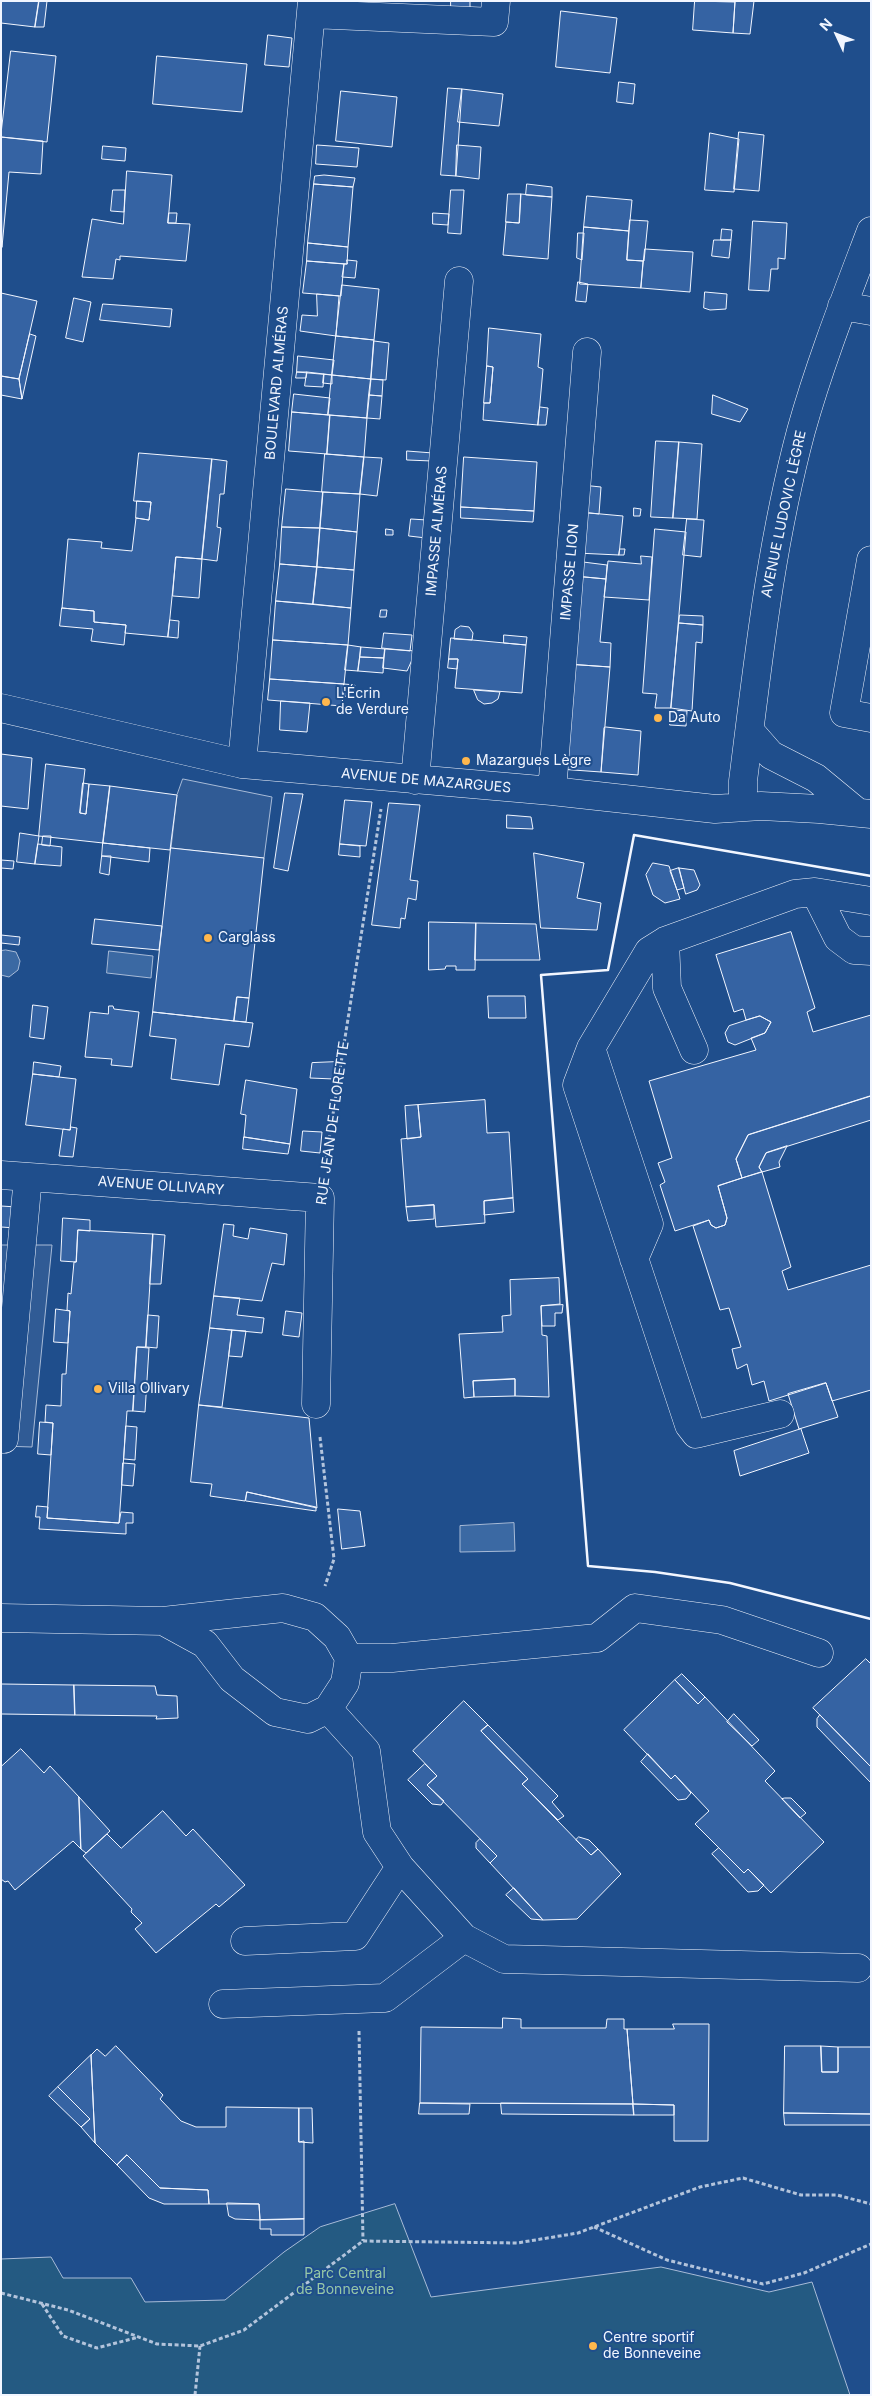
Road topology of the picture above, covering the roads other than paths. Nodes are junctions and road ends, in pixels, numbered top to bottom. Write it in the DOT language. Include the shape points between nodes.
graph roads {
  1 [pos="496,1"];
  2 [pos="311,8"];
  3 [pos="871,231"];
  4 [pos="459,281"];
  5 [pos="842,306"];
  6 [pos="871,311"];
  7 [pos="587,352"];
  8 [pos="871,560"];
  9 [pos="1,708"];
  10 [pos="871,718"];
  11 [pos="750,731"];
  12 [pos="242,764"];
  13 [pos="416,780"];
  14 [pos="552,790"];
  15 [pos="744,807"];
  16 [pos="864,813"];
  17 [pos="815,892"];
  18 [pos="871,901"];
  19 [pos="665,941"];
  20 [pos="871,951"];
  21 [pos="694,1050"];
  22 [pos="1,1175"];
  23 [pos="28,1177"];
  24 [pos="320,1198"];
  25 [pos="316,1404"];
  26 [pos="780,1414"];
  27 [pos="4,1439"];
  28 [pos="1,1618"];
  29 [pos="163,1621"];
  30 [pos="819,1653"];
  31 [pos="349,1658"];
  32 [pos="328,1709"];
  33 [pos="400,1867"];
  34 [pos="464,1938"];
  35 [pos="244,1940"];
  36 [pos="858,1968"];
  37 [pos="222,2004"];
  1 -- 2 [label="street" via="494,22"];
  2 -- 12 [label="street, BOULEVARD ALMÉRAS"];
  3 -- 5 [label="street, AVENUE LUDOVIC LÈGRE"];
  4 -- 13 [label="street, IMPASSE ALMÉRAS"];
  5 -- 6 [label="street"];
  5 -- 11 [label="street, AVENUE LUDOVIC LÈGRE" via="801,432 772,564"];
  7 -- 14 [label="street, IMPASSE LION"];
  8 -- 10 [label="street" via="844,713"];
  9 -- 12 [label="street, AVENUE DE MAZARGUES"];
  11 -- 15 [label="street, AVENUE LUDOVIC LÈGRE" via="743,781"];
  11 -- 16 [label="street, AVENUE DE MAZARGUES" via="772,755 816,778"];
  12 -- 13 [label="street, AVENUE DE MAZARGUES"];
  13 -- 14 [label="street, AVENUE DE MAZARGUES"];
  14 -- 15 [label="street, AVENUE DE MAZARGUES" via="696,808"];
  15 -- 16 [label="street, AVENUE DE MAZARGUES"];
  17 -- 18 [label="street"];
  17 -- 19 [label="street" via="795,894"];
  17 -- 20 [label="street" via="838,938 854,950"];
  19 -- 21 [label="street" via="667,988"];
  19 -- 26 [label="street" via="649,951 591,1048 649,1224 634,1259 688,1425 696,1434"];
  22 -- 23 [label="street, AVENUE OLLIVARY"];
  23 -- 24 [label="street, AVENUE OLLIVARY"];
  23 -- 27 [label="street"];
  24 -- 25 [label="street, RUE JEAN DE FLORETTE"];
  28 -- 29 [label="street"];
  29 -- 31 [label="street" via="283,1608 315,1617 337,1637"];
  29 -- 32 [label="street" via="205,1644 232,1679 275,1712 308,1719"];
  30 -- 31 [label="street" via="722,1620 635,1608 597,1638 392,1658"];
  31 -- 32 [label="street" via="345,1683"];
  32 -- 33 [label="street" via="366,1752 377,1832"];
  33 -- 34 [label="street"];
  33 -- 35 [label="street" via="355,1936"];
  34 -- 36 [label="street" via="504,1958"];
  34 -- 37 [label="street" via="385,1998"];
}
